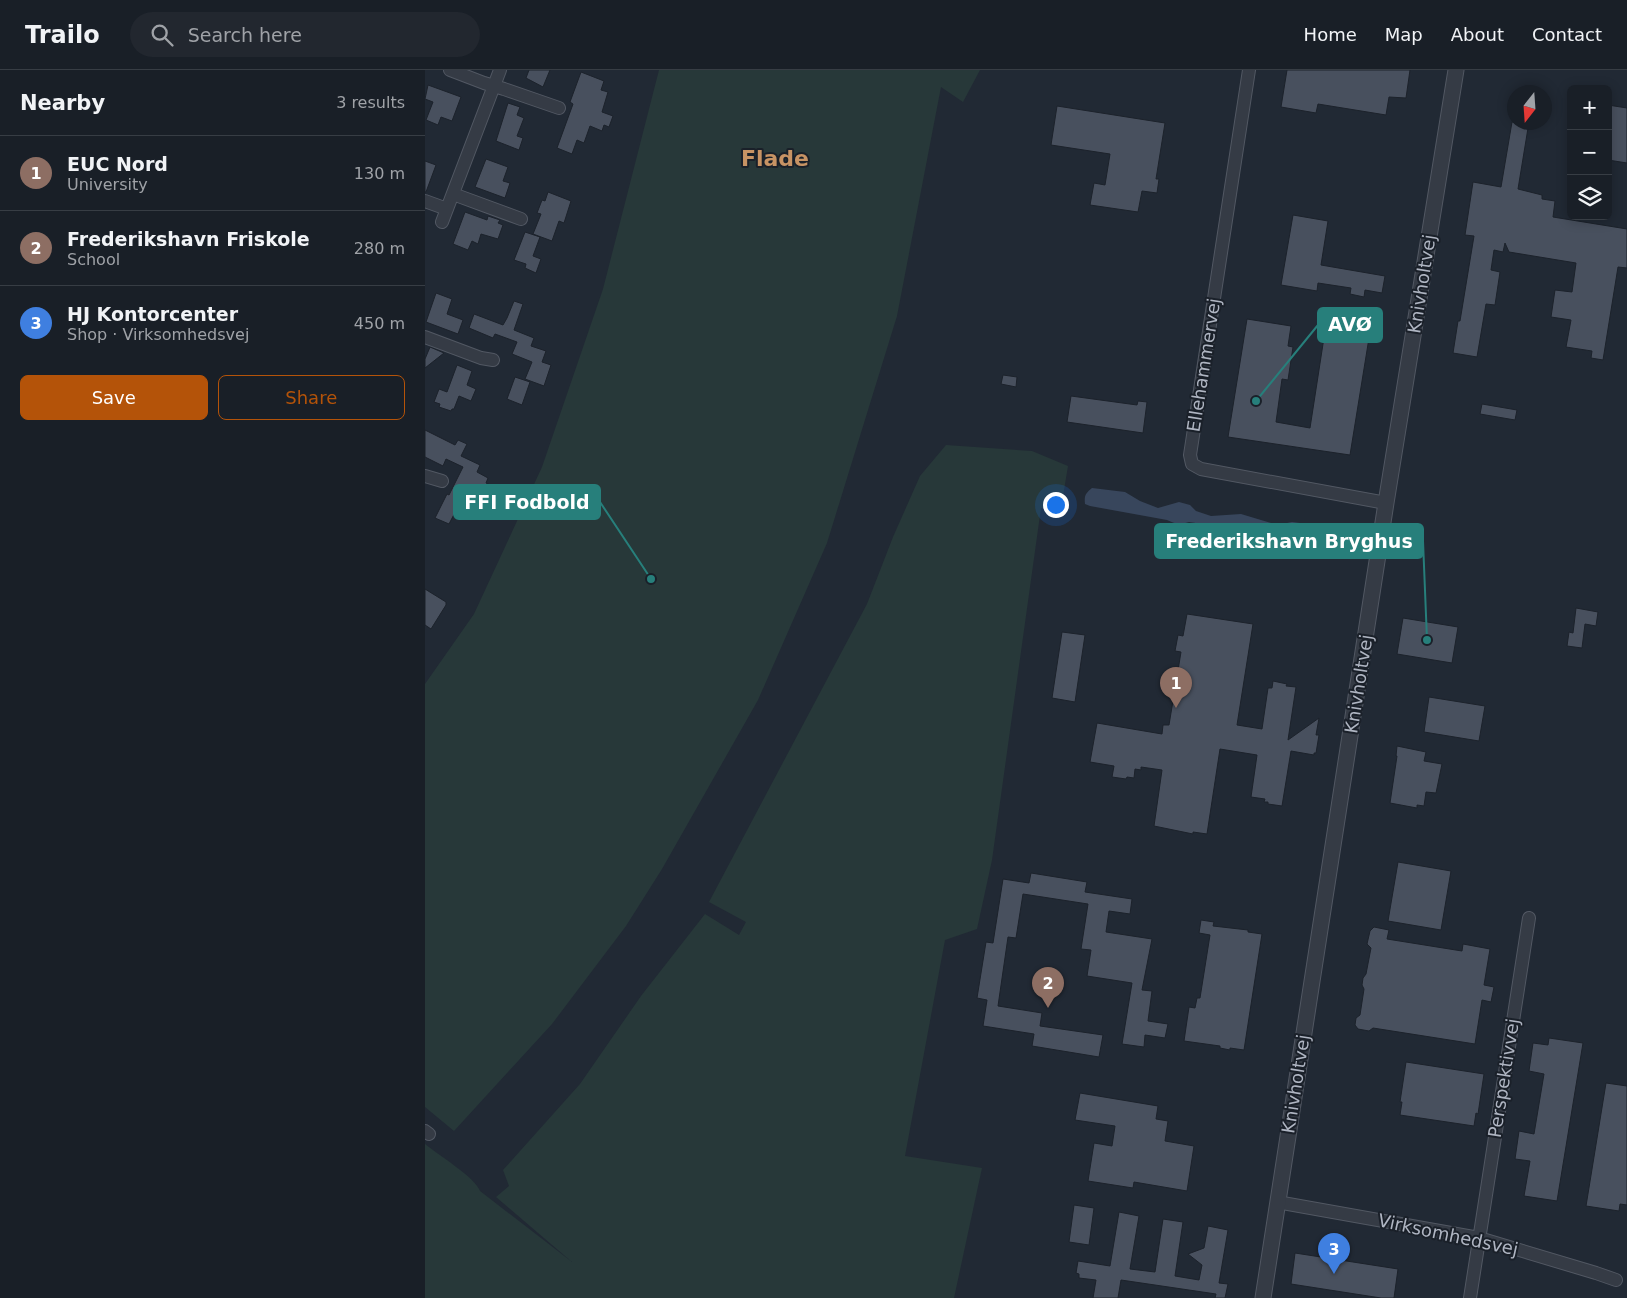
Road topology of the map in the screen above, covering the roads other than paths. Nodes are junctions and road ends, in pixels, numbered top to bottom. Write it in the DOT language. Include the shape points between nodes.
graph roads {
  1 [pos="450,70"];
  2 [pos="500,70"];
  3 [pos="1249,70"];
  4 [pos="1456,70"];
  5 [pos="494,86"];
  6 [pos="559,108"];
  7 [pos="453,194"];
  8 [pos="425,201"];
  9 [pos="447,209"];
  10 [pos="521,219"];
  11 [pos="442,222"];
  12 [pos="425,337"];
  13 [pos="493,360"];
  14 [pos="425,476"];
  15 [pos="442,482"];
  16 [pos="1386,503"];
  17 [pos="1529,918"];
  18 [pos="1277,1202"];
  19 [pos="1479,1238"];
  20 [pos="1616,1280"];
  21 [pos="1263,1298"];
  22 [pos="1470,1298"];
  1 -- 5 [label="street"];
  2 -- 5 [label="street"];
  3 -- 16 [label="street, Ellehammervej" via="1192,464 1201,469"];
  4 -- 16 [label="street, Knivholtvej"];
  5 -- 6 [label="street"];
  5 -- 7 [label="street"];
  7 -- 9 [label="street"];
  7 -- 10 [label="street"];
  8 -- 9 [label="street"];
  9 -- 11 [label="street"];
  12 -- 13 [label="street"];
  14 -- 15 [label="street"];
  16 -- 18 [label="street, Knivholtvej"];
  17 -- 19 [label="street, Perspektivvej"];
  18 -- 19 [label="street, Virksomhedsvej"];
  18 -- 21 [label="street, Knivholtvej"];
  19 -- 20 [label="street, Virksomhedsvej"];
  19 -- 22 [label="street, Perspektivvej"];
}
